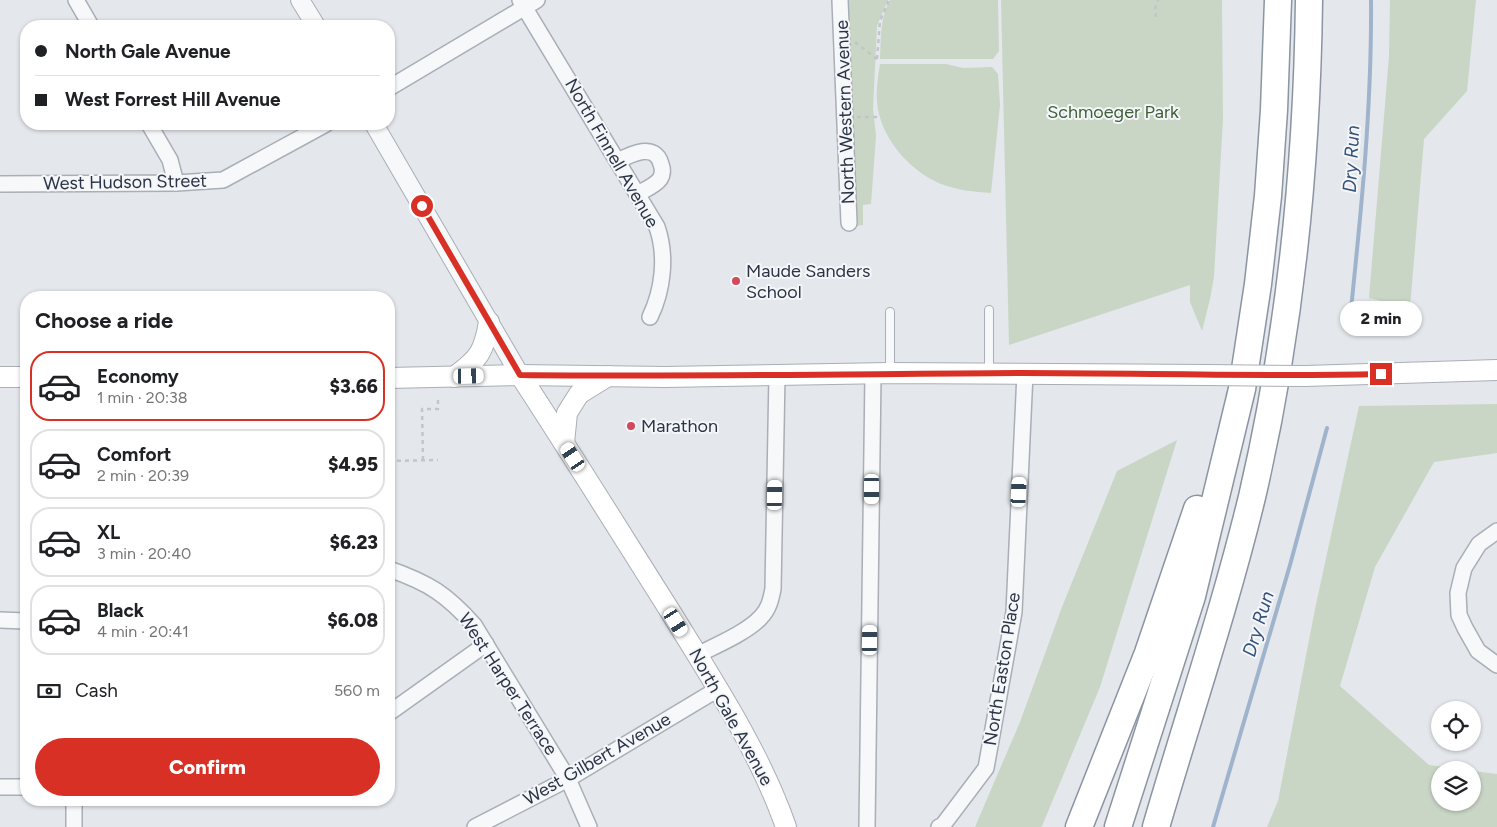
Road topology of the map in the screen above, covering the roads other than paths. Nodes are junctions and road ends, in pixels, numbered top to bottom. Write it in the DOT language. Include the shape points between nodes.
graph roads {
  1 [pos="76,0"];
  2 [pos="300,0"];
  3 [pos="840,0"];
  4 [pos="1278,0"];
  5 [pos="1309,0"];
  6 [pos="527,2"];
  7 [pos="88,20"];
  8 [pos="312,20"];
  9 [pos="395,84"];
  10 [pos="152,130"];
  11 [pos="315,130"];
  12 [pos="377,130"];
  13 [pos="618,161"];
  14 [pos="176,183"];
  15 [pos="0,184"];
  16 [pos="637,194"];
  17 [pos="849,223"];
  18 [pos="989,310"];
  19 [pos="890,312"];
  20 [pos="650,317"];
  21 [pos="489,322"];
  22 [pos="1251,332"];
  23 [pos="1497,369"];
  24 [pos="881,373"];
  25 [pos="989,373"];
  26 [pos="1025,373"];
  27 [pos="520,375"];
  28 [pos="777,375"];
  29 [pos="608,376"];
  30 [pos="0,377"];
  31 [pos="20,377"];
  32 [pos="454,377"];
  33 [pos="395,378"];
  34 [pos="564,443"];
  35 [pos="1258,470"];
  36 [pos="1497,531"];
  37 [pos="395,571"];
  38 [pos="0,620"];
  39 [pos="20,621"];
  40 [pos="486,644"];
  41 [pos="697,656"];
  42 [pos="1497,665"];
  43 [pos="718,689"];
  44 [pos="395,709"];
  45 [pos="568,779"];
  46 [pos="20,786"];
  47 [pos="0,787"];
  48 [pos="74,806"];
  49 [pos="74,827"];
  50 [pos="476,827"];
  51 [pos="589,827"];
  52 [pos="786,827"];
  53 [pos="867,827"];
  54 [pos="939,827"];
  55 [pos="1079,827"];
  56 [pos="1118,827"];
  57 [pos="1156,827"];
  58 [pos="1170,827"];
  1 -- 7 [label="street"];
  2 -- 8 [label="street"];
  3 -- 17 [label="street, North Western Avenue"];
  4 -- 22 [label="highway" via="1268,196"];
  5 -- 35 [label="highway" via="1304,134 1295,248 1278,367"];
  6 -- 9 [label="street"];
  6 -- 13 [label="street, North Finnell Avenue"];
  10 -- 14 [label="street" via="170,160"];
  11 -- 14 [label="street, West Hudson Street" via="223,180"];
  12 -- 21 [label="street, North Gale Avenue"];
  13 -- 16 [label="street, North Finnell Avenue"];
  13 -- 16 [label="street" via="631,154 648,151 661,162 663,172 659,180"];
  14 -- 15 [label="street, West Hudson Street"];
  16 -- 20 [label="street, North Finnell Avenue" via="657,227 662,247 660,290"];
  18 -- 25 [label="lane"];
  19 -- 24 [label="lane"];
  21 -- 27 [label="street, North Gale Avenue"];
  21 -- 32 [label="main road" via="486,343 479,355"];
  22 -- 55 [label="highway" via="1239,383 1154,635"];
  22 -- 56 [label="highway" via="1242,389 1196,582"];
  23 -- 26 [label="main road, bridge" via="1305,376"];
  24 -- 25 [label="main road"];
  24 -- 28 [label="main road"];
  24 -- 53 [label="street"];
  25 -- 26 [label="main road"];
  26 -- 54 [label="street, North Easton Place" via="1014,612 986,768"];
  27 -- 29 [label="main road"];
  27 -- 32 [label="main road"];
  27 -- 34 [label="main road, North Gale Avenue"];
  28 -- 29 [label="main road"];
  28 -- 41 [label="street" via="770,604 750,627"];
  29 -- 34 [label="main road" via="578,394 567,413"];
  30 -- 31 [label="main road"];
  32 -- 33 [label="main road"];
  34 -- 41 [label="main road, North Gale Avenue"];
  35 -- 57 [label="highway" via="1222,609"];
  35 -- 58 [label="highway" via="1231,603"];
  36 -- 42 [label="street" via="1479,544 1464,568 1458,593 1459,616 1478,650"];
  37 -- 40 [label="street, West Harper Terrace" via="432,587 455,604"];
  38 -- 39 [label="street"];
  40 -- 44 [label="street"];
  40 -- 45 [label="street, West Harper Terrace"];
  41 -- 43 [label="main road, North Gale Avenue"];
  43 -- 45 [label="street, West Gilbert Avenue"];
  43 -- 52 [label="main road, North Gale Avenue" via="755,753"];
  45 -- 50 [label="street, West Gilbert Avenue"];
  45 -- 51 [label="street, West Harper Terrace"];
  46 -- 47 [label="street"];
  48 -- 49 [label="street"];
}
